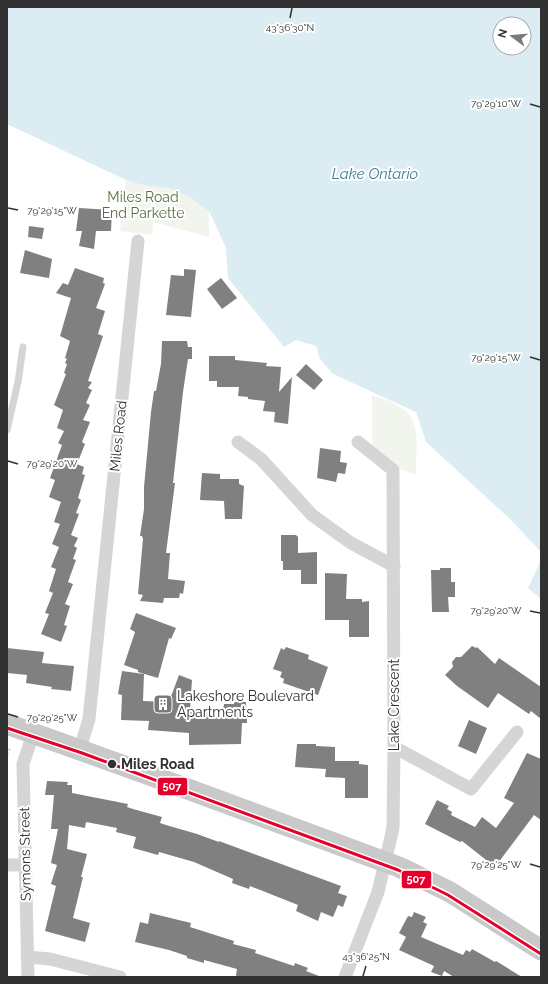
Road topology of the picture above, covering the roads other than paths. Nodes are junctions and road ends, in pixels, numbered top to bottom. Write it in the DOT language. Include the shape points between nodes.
graph roads {
  1 [pos="138,242"];
  2 [pos="23,347"];
  3 [pos="7,430"];
  4 [pos="238,442"];
  5 [pos="358,442"];
  6 [pos="394,566"];
  7 [pos="7,724"];
  8 [pos="517,732"];
  9 [pos="33,734"];
  10 [pos="394,747"];
  11 [pos="80,750"];
  12 [pos="386,862"];
  13 [pos="7,865"];
  14 [pos="24,865"];
  15 [pos="541,950"];
  16 [pos="27,957"];
  17 [pos="28,977"];
  18 [pos="120,977"];
  19 [pos="345,977"];
  1 -- 11 [label="street, Miles Road" via="89,719"];
  2 -- 3 [label="lane"];
  4 -- 6 [label="street" via="261,459 312,515 351,543"];
  5 -- 6 [label="street, Lake Crescent" via="393,470"];
  6 -- 10 [label="street, Lake Crescent"];
  7 -- 9 [label="main road"];
  8 -- 10 [label="street" via="471,789"];
  9 -- 11 [label="main road"];
  9 -- 14 [label="street, Symons Street" via="23,764"];
  10 -- 12 [label="street, Lake Crescent" via="393,828"];
  11 -- 12 [label="main road"];
  12 -- 15 [label="main road" via="450,892"];
  12 -- 19 [label="street, Lake Crescent" via="378,892"];
  13 -- 14 [label="street"];
  14 -- 16 [label="street, Symons Street"];
  16 -- 17 [label="street, Symons Street"];
  16 -- 18 [label="street" via="50,959"];
}
